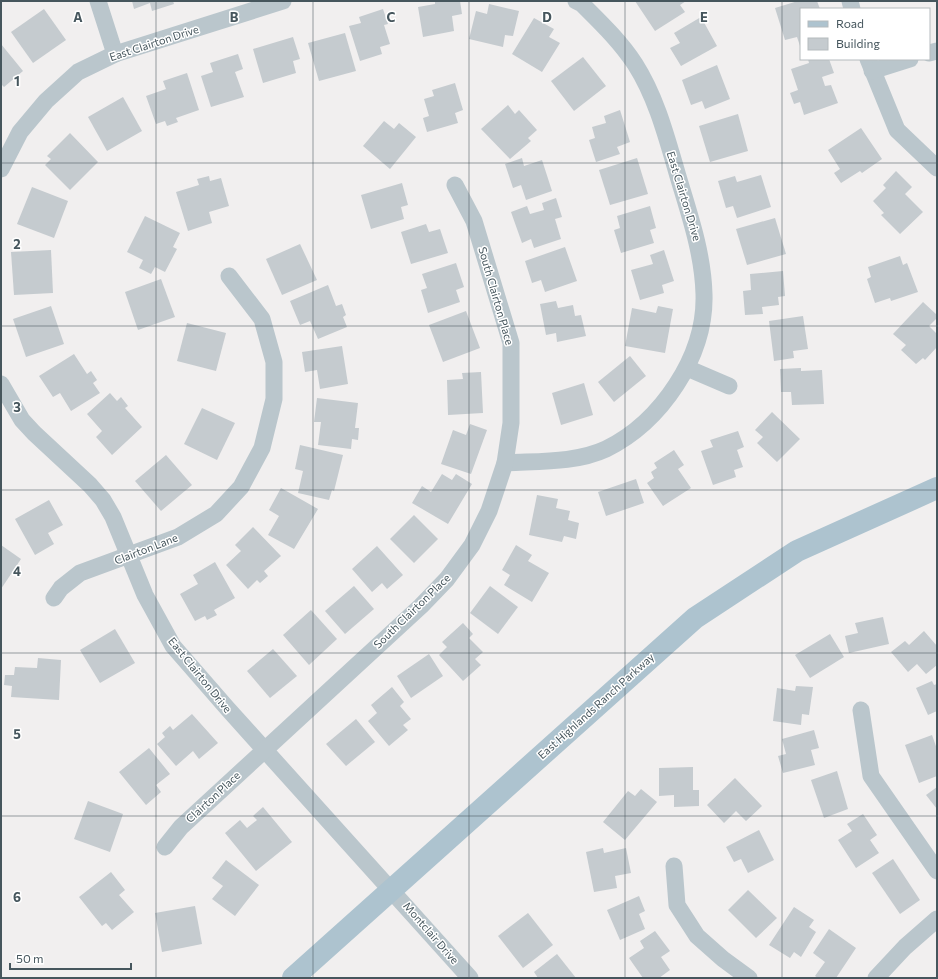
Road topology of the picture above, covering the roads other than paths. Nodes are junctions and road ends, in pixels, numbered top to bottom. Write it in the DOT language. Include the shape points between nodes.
graph roads {
  1 [pos="98,1"];
  2 [pos="283,1"];
  3 [pos="581,2"];
  4 [pos="115,54"];
  5 [pos="903,60"];
  6 [pos="870,65"];
  7 [pos="937,168"];
  8 [pos="1,170"];
  9 [pos="455,185"];
  10 [pos="229,276"];
  11 [pos="687,368"];
  12 [pos="1,384"];
  13 [pos="729,386"];
  14 [pos="505,463"];
  15 [pos="937,488"];
  16 [pos="129,556"];
  17 [pos="54,598"];
  18 [pos="861,710"];
  19 [pos="264,750"];
  20 [pos="165,847"];
  21 [pos="674,866"];
  22 [pos="937,871"];
  23 [pos="391,888"];
  24 [pos="937,919"];
  25 [pos="293,978"];
  26 [pos="470,978"];
  27 [pos="749,978"];
  28 [pos="876,978"];
  1 -- 4 [label="street"];
  2 -- 4 [label="street, East Clairton Drive"];
  3 -- 11 [label="street, East Clairton Drive" via="612,34 639,72 658,112 698,241 704,295 701,330"];
  4 -- 8 [label="street, East Clairton Drive" via="78,72 46,101 20,132"];
  5 -- 6 [label="street"];
  6 -- 7 [label="street" via="897,130"];
  9 -- 14 [label="street, South Clairton Place" via="474,221 512,343 511,423"];
  10 -- 16 [label="street, Clairton Lane" via="262,319 274,362 274,400 262,448 241,487 216,514 178,537"];
  11 -- 13 [label="street"];
  11 -- 14 [label="street, East Clairton Drive" via="668,398 640,426 606,449 575,458"];
  12 -- 16 [label="street, East Clairton Drive" via="22,420 103,500 113,516"];
  14 -- 19 [label="street, South Clairton Place" via="489,511 472,545 447,579"];
  15 -- 23 [label="main road, East Highlands Ranch Parkway" via="798,552 695,618"];
  16 -- 17 [label="street, Clairton Lane" via="80,573 61,588"];
  16 -- 19 [label="street, East Clairton Drive" via="145,595 174,646"];
  18 -- 22 [label="street" via="871,776"];
  19 -- 20 [label="street, Clairton Place" via="181,827"];
  19 -- 23 [label="street, East Clairton Drive"];
  21 -- 27 [label="street" via="677,905 697,936"];
  23 -- 25 [label="main road, East Highlands Ranch Parkway"];
  23 -- 26 [label="street, Montclair Drive"];
  24 -- 28 [label="street" via="905,946"];
}
